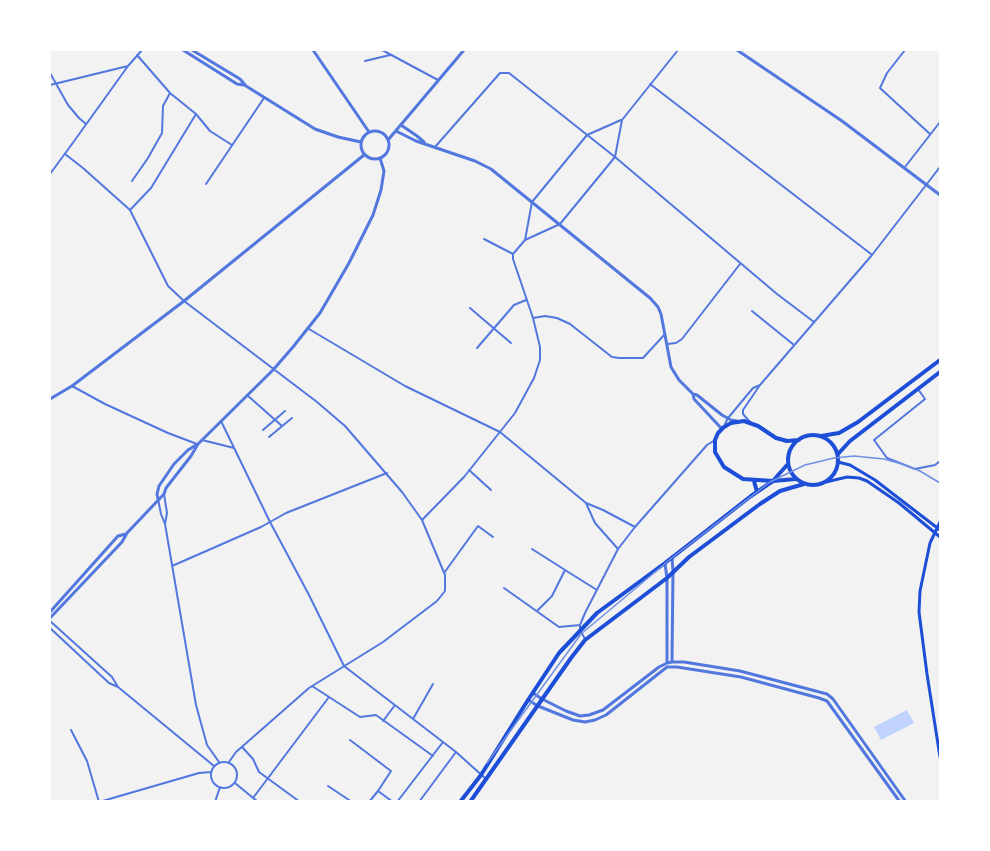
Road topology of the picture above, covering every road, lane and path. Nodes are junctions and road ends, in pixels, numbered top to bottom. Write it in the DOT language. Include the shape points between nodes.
graph roads {
  1 [pos="142,50"];
  2 [pos="183,50"];
  3 [pos="192,50"];
  4 [pos="313,50"];
  5 [pos="381,50"];
  6 [pos="464,50"];
  7 [pos="678,50"];
  8 [pos="736,50"];
  9 [pos="905,50"];
  10 [pos="138,55"];
  11 [pos="390,55"];
  12 [pos="366,61"];
  13 [pos="128,66"];
  14 [pos="50,73"];
  15 [pos="438,80"];
  16 [pos="650,84"];
  17 [pos="50,85"];
  18 [pos="55,85"];
  19 [pos="246,86"];
  20 [pos="170,93"];
  21 [pos="264,98"];
  22 [pos="196,114"];
  23 [pos="622,120"];
  24 [pos="940,122"];
  25 [pos="87,124"];
  26 [pos="401,125"];
  27 [pos="396,131"];
  28 [pos="369,132"];
  29 [pos="930,134"];
  30 [pos="587,135"];
  31 [pos="388,140"];
  32 [pos="361,142"];
  33 [pos="425,143"];
  34 [pos="232,146"];
  35 [pos="435,147"];
  36 [pos="65,154"];
  37 [pos="364,155"];
  38 [pos="615,157"];
  39 [pos="380,158"];
  40 [pos="940,167"];
  41 [pos="903,168"];
  42 [pos="50,174"];
  43 [pos="132,181"];
  44 [pos="206,184"];
  45 [pos="926,185"];
  46 [pos="940,195"];
  47 [pos="532,202"];
  48 [pos="130,210"];
  49 [pos="560,224"];
  50 [pos="484,239"];
  51 [pos="525,240"];
  52 [pos="513,254"];
  53 [pos="872,255"];
  54 [pos="741,264"];
  55 [pos="526,300"];
  56 [pos="184,301"];
  57 [pos="470,308"];
  58 [pos="752,310"];
  59 [pos="533,318"];
  60 [pos="814,322"];
  61 [pos="308,328"];
  62 [pos="494,328"];
  63 [pos="665,334"];
  64 [pos="512,343"];
  65 [pos="667,344"];
  66 [pos="794,345"];
  67 [pos="477,348"];
  68 [pos="940,360"];
  69 [pos="273,370"];
  70 [pos="940,372"];
  71 [pos="760,385"];
  72 [pos="72,386"];
  73 [pos="918,389"];
  74 [pos="693,394"];
  75 [pos="248,395"];
  76 [pos="50,399"];
  77 [pos="285,411"];
  78 [pos="292,418"];
  79 [pos="728,418"];
  80 [pos="275,420"];
  81 [pos="221,421"];
  82 [pos="738,422"];
  83 [pos="750,422"];
  84 [pos="282,426"];
  85 [pos="723,428"];
  86 [pos="263,430"];
  87 [pos="500,432"];
  88 [pos="820,436"];
  89 [pos="269,437"];
  90 [pos="202,440"];
  91 [pos="715,440"];
  92 [pos="799,440"];
  93 [pos="198,444"];
  94 [pos="234,448"];
  95 [pos="838,454"];
  96 [pos="940,460"];
  97 [pos="838,462"];
  98 [pos="789,464"];
  99 [pos="469,470"];
  100 [pos="387,473"];
  101 [pos="796,478"];
  102 [pos="754,481"];
  103 [pos="773,482"];
  104 [pos="826,482"];
  105 [pos="804,484"];
  106 [pos="491,490"];
  107 [pos="757,492"];
  108 [pos="164,494"];
  109 [pos="158,500"];
  110 [pos="586,503"];
  111 [pos="923,519"];
  112 [pos="422,520"];
  113 [pos="270,522"];
  114 [pos="940,522"];
  115 [pos="165,524"];
  116 [pos="635,527"];
  117 [pos="940,530"];
  118 [pos="127,533"];
  119 [pos="940,536"];
  120 [pos="493,537"];
  121 [pos="532,549"];
  122 [pos="618,549"];
  123 [pos="672,557"];
  124 [pos="665,563"];
  125 [pos="172,566"];
  126 [pos="565,570"];
  127 [pos="673,571"];
  128 [pos="444,573"];
  129 [pos="667,578"];
  130 [pos="504,588"];
  131 [pos="597,590"];
  132 [pos="537,611"];
  133 [pos="50,612"];
  134 [pos="50,620"];
  135 [pos="50,628"];
  136 [pos="580,628"];
  137 [pos="585,640"];
  138 [pos="85,653"];
  139 [pos="81,657"];
  140 [pos="672,662"];
  141 [pos="667,665"];
  142 [pos="344,666"];
  143 [pos="672,667"];
  144 [pos="433,684"];
  145 [pos="312,686"];
  146 [pos="118,687"];
  147 [pos="533,693"];
  148 [pos="329,698"];
  149 [pos="542,699"];
  150 [pos="528,700"];
  151 [pos="394,705"];
  152 [pos="538,706"];
  153 [pos="413,719"];
  154 [pos="383,721"];
  155 [pos="71,730"];
  156 [pos="350,740"];
  157 [pos="443,742"];
  158 [pos="242,747"];
  159 [pos="456,752"];
  160 [pos="433,756"];
  161 [pos="940,757"];
  162 [pos="219,762"];
  163 [pos="229,762"];
  164 [pos="214,766"];
  165 [pos="211,772"];
  166 [pos="481,774"];
  167 [pos="268,778"];
  168 [pos="486,779"];
  169 [pos="235,783"];
  170 [pos="328,786"];
  171 [pos="220,787"];
  172 [pos="378,790"];
  173 [pos="253,798"];
  174 [pos="99,801"];
  175 [pos="215,801"];
  176 [pos="258,801"];
  177 [pos="300,801"];
  178 [pos="352,801"];
  179 [pos="369,801"];
  180 [pos="395,801"];
  181 [pos="419,801"];
  182 [pos="460,801"];
  183 [pos="470,801"];
  184 [pos="900,801"];
  185 [pos="906,801"];
  1 -- 10 [label="street"];
  2 -- 19 [label="street"];
  3 -- 19 [label="street"];
  4 -- 28 [label="street"];
  5 -- 11 [label="street"];
  6 -- 15 [label="street"];
  7 -- 16 [label="street"];
  8 -- 41 [label="street" via="842,121"];
  9 -- 29 [label="street" via="880,88"];
  10 -- 13 [label="street"];
  10 -- 20 [label="street"];
  11 -- 12 [label="street"];
  11 -- 15 [label="street"];
  13 -- 18 [label="street"];
  13 -- 25 [label="street"];
  14 -- 18 [label="street"];
  15 -- 26 [label="street"];
  16 -- 23 [label="street"];
  16 -- 53 [label="street"];
  17 -- 18 [label="street"];
  18 -- 25 [label="street"];
  19 -- 21 [label="street"];
  20 -- 22 [label="street"];
  20 -- 43 [label="street" via="163,106 162,133"];
  21 -- 32 [label="street" via="315,129"];
  21 -- 34 [label="street"];
  22 -- 34 [label="street" via="210,131"];
  22 -- 48 [label="street" via="151,188"];
  23 -- 30 [label="street"];
  23 -- 38 [label="street"];
  24 -- 29 [label="street"];
  25 -- 36 [label="street"];
  26 -- 27 [label="street"];
  26 -- 33 [label="street"];
  27 -- 31 [label="street"];
  27 -- 33 [label="street"];
  28 -- 31 [label="street" via="381,132"];
  28 -- 32 [label="street"];
  29 -- 41 [label="street"];
  30 -- 35 [label="street" via="509,73 500,73"];
  30 -- 38 [label="street"];
  30 -- 47 [label="street"];
  31 -- 39 [label="street" via="388,151"];
  32 -- 37 [label="street"];
  33 -- 35 [label="street"];
  34 -- 44 [label="street"];
  35 -- 47 [label="street" via="491,169"];
  36 -- 42 [label="street"];
  36 -- 48 [label="street"];
  37 -- 39 [label="street"];
  37 -- 56 [label="street"];
  38 -- 49 [label="street"];
  38 -- 54 [label="street"];
  39 -- 61 [label="street" via="384,171 373,215 321,313"];
  40 -- 45 [label="street"];
  41 -- 45 [label="street"];
  45 -- 46 [label="street"];
  45 -- 53 [label="street"];
  47 -- 49 [label="street"];
  47 -- 51 [label="street"];
  48 -- 56 [label="street" via="168,286"];
  49 -- 51 [label="street"];
  49 -- 63 [label="street" via="650,298 658,307"];
  50 -- 52 [label="street"];
  51 -- 52 [label="street"];
  52 -- 55 [label="street"];
  53 -- 60 [label="street"];
  54 -- 60 [label="street"];
  54 -- 65 [label="street" via="682,339"];
  55 -- 59 [label="street"];
  55 -- 62 [label="street" via="514,305"];
  56 -- 69 [label="street"];
  56 -- 72 [label="street"];
  57 -- 62 [label="street"];
  58 -- 66 [label="street"];
  59 -- 63 [label="street" via="545,316 570,324 612,357 619,358 643,358"];
  59 -- 87 [label="street" via="540,360 515,413"];
  60 -- 66 [label="street"];
  61 -- 69 [label="street"];
  61 -- 87 [label="street" via="405,386"];
  62 -- 64 [label="street"];
  62 -- 67 [label="street"];
  63 -- 65 [label="street"];
  65 -- 74 [label="street" via="671,367"];
  66 -- 71 [label="street"];
  68 -- 88 [label="main road" via="858,422 839,433"];
  69 -- 75 [label="street"];
  69 -- 100 [label="street" via="345,426"];
  70 -- 73 [label="main road"];
  71 -- 79 [label="street"];
  71 -- 83 [label="street" via="743,410"];
  72 -- 76 [label="street"];
  72 -- 93 [label="street"];
  73 -- 95 [label="main road"];
  73 -- 96 [label="street" via="925,399 874,440 887,458 915,469 935,465"];
  74 -- 79 [label="street"];
  74 -- 85 [label="street"];
  75 -- 80 [label="street"];
  75 -- 81 [label="street"];
  77 -- 80 [label="street"];
  78 -- 84 [label="street"];
  79 -- 82 [label="street"];
  79 -- 85 [label="street"];
  80 -- 84 [label="street"];
  80 -- 86 [label="street"];
  81 -- 90 [label="street"];
  81 -- 94 [label="street"];
  82 -- 83 [label="main road"];
  82 -- 85 [label="main road"];
  83 -- 92 [label="main road" via="776,438"];
  84 -- 89 [label="street"];
  85 -- 91 [label="main road"];
  87 -- 99 [label="street"];
  87 -- 110 [label="street"];
  88 -- 92 [label="main road"];
  88 -- 95 [label="main road"];
  90 -- 93 [label="street"];
  90 -- 94 [label="street"];
  91 -- 102 [label="main road" via="715,452 724,467"];
  91 -- 116 [label="street"];
  92 -- 98 [label="main road" via="790,450"];
  93 -- 108 [label="street"];
  93 -- 109 [label="street" via="174,464 159,486"];
  94 -- 113 [label="street"];
  95 -- 97 [label="main road"];
  97 -- 104 [label="main road"];
  97 -- 111 [label="main road" via="875,480"];
  98 -- 101 [label="main road"];
  98 -- 103 [label="main road"];
  99 -- 106 [label="street"];
  99 -- 112 [label="street"];
  100 -- 112 [label="street"];
  100 -- 113 [label="street"];
  101 -- 103 [label="main road"];
  101 -- 105 [label="main road"];
  102 -- 103 [label="main road"];
  102 -- 107 [label="main road"];
  103 -- 107 [label="main road"];
  104 -- 105 [label="main road"];
  104 -- 111 [label="main road" via="847,477 867,481"];
  105 -- 127 [label="main road" via="780,490"];
  107 -- 123 [label="main road"];
  108 -- 109 [label="street"];
  108 -- 115 [label="street"];
  109 -- 115 [label="street"];
  109 -- 118 [label="street"];
  110 -- 116 [label="street"];
  110 -- 122 [label="street" via="595,523"];
  111 -- 117 [label="main road"];
  111 -- 119 [label="main road"];
  112 -- 128 [label="street"];
  113 -- 125 [label="street"];
  113 -- 142 [label="street"];
  114 -- 161 [label="main road" via="930,543 919,612"];
  115 -- 125 [label="street"];
  116 -- 122 [label="street"];
  118 -- 133 [label="street" via="118,536"];
  118 -- 134 [label="street"];
  120 -- 128 [label="street" via="478,526"];
  121 -- 126 [label="street"];
  122 -- 131 [label="street"];
  123 -- 124 [label="main road"];
  123 -- 127 [label="street"];
  124 -- 129 [label="street"];
  124 -- 136 [label="main road"];
  125 -- 162 [label="street" via="196,705 207,745"];
  126 -- 131 [label="street"];
  126 -- 132 [label="street" via="552,596"];
  127 -- 129 [label="main road"];
  127 -- 140 [label="street"];
  128 -- 142 [label="street" via="445,591 436,601"];
  129 -- 137 [label="main road"];
  129 -- 141 [label="street"];
  130 -- 132 [label="street"];
  131 -- 136 [label="street"];
  132 -- 136 [label="street" via="559,627"];
  134 -- 138 [label="street"];
  135 -- 139 [label="street"];
  136 -- 137 [label="street"];
  136 -- 147 [label="main road"];
  137 -- 149 [label="main road"];
  138 -- 139 [label="street"];
  138 -- 146 [label="street"];
  139 -- 146 [label="street"];
  140 -- 141 [label="street"];
  140 -- 143 [label="street"];
  140 -- 185 [label="street" via="740,671 827,694"];
  141 -- 143 [label="street"];
  141 -- 149 [label="street" via="658,667 603,710 589,715 580,716"];
  141 -- 152 [label="street" via="595,720 573,720"];
  142 -- 145 [label="street"];
  142 -- 151 [label="street"];
  143 -- 184 [label="street" via="741,677 827,701"];
  144 -- 153 [label="street"];
  145 -- 148 [label="street"];
  145 -- 158 [label="street"];
  146 -- 164 [label="street"];
  147 -- 149 [label="street"];
  147 -- 150 [label="main road"];
  148 -- 154 [label="street" via="360,717 375,716"];
  148 -- 167 [label="street"];
  149 -- 152 [label="main road"];
  150 -- 152 [label="street"];
  150 -- 166 [label="main road"];
  151 -- 153 [label="street"];
  151 -- 154 [label="street"];
  152 -- 168 [label="main road"];
  153 -- 157 [label="street"];
  154 -- 160 [label="street"];
  155 -- 174 [label="street" via="87,761"];
  156 -- 172 [label="street" via="391,771"];
  157 -- 159 [label="street"];
  157 -- 160 [label="street"];
  158 -- 163 [label="street"];
  158 -- 167 [label="street" via="254,759 259,772"];
  159 -- 166 [label="street"];
  159 -- 181 [label="street"];
  160 -- 180 [label="street"];
  162 -- 163 [label="street"];
  162 -- 164 [label="street"];
  163 -- 169 [label="street" via="237,769"];
  164 -- 165 [label="street"];
  165 -- 171 [label="street"];
  165 -- 174 [label="street"];
  166 -- 168 [label="street"];
  166 -- 182 [label="main road"];
  167 -- 173 [label="street"];
  167 -- 177 [label="street"];
  168 -- 183 [label="main road"];
  169 -- 171 [label="street"];
  169 -- 173 [label="street"];
  170 -- 178 [label="street"];
  171 -- 175 [label="street"];
  172 -- 179 [label="street"];
  172 -- 180 [label="street"];
  173 -- 176 [label="street"];
}
